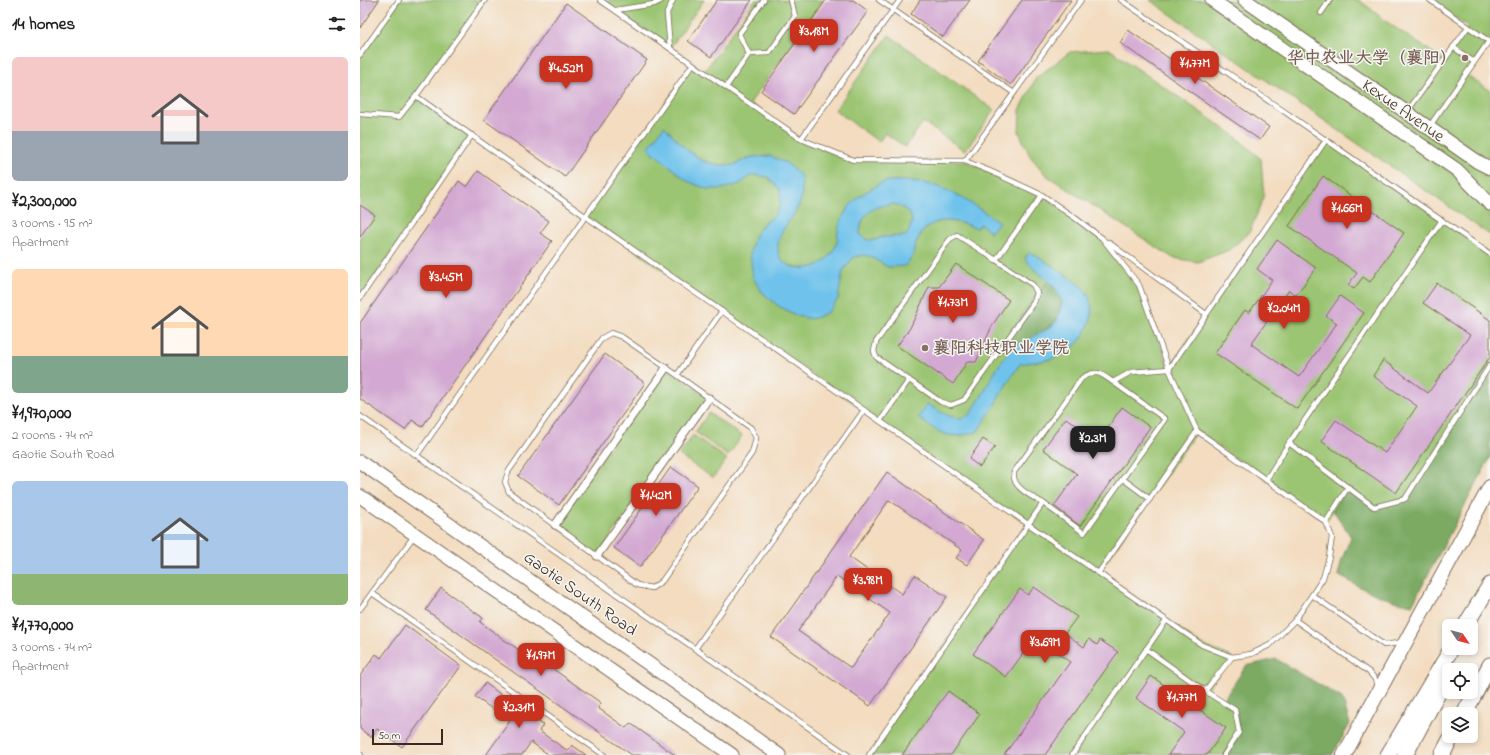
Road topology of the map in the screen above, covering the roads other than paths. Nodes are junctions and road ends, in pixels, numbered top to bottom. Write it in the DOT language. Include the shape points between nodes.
graph roads {
  1 [pos="399,0"];
  2 [pos="485,0"];
  3 [pos="600,0"];
  4 [pos="662,0"];
  5 [pos="673,0"];
  6 [pos="764,0"];
  7 [pos="791,0"];
  8 [pos="879,0"];
  9 [pos="900,0"];
  10 [pos="1082,0"];
  11 [pos="1121,0"];
  12 [pos="1212,0"];
  13 [pos="1245,0"];
  14 [pos="1330,0"];
  15 [pos="1430,0"];
  16 [pos="616,10"];
  17 [pos="893,10"];
  18 [pos="1321,12"];
  19 [pos="1468,27"];
  20 [pos="1490,42"];
  21 [pos="1453,47"];
  22 [pos="670,48"];
  23 [pos="749,54"];
  24 [pos="360,55"];
  25 [pos="1474,62"];
  26 [pos="692,64"];
  27 [pos="726,87"];
  28 [pos="1014,93"];
  29 [pos="416,96"];
  30 [pos="1407,112"];
  31 [pos="360,114"];
  32 [pos="1428,127"];
  33 [pos="472,135"];
  34 [pos="801,140"];
  35 [pos="1326,140"];
  36 [pos="965,161"];
  37 [pos="1490,168"];
  38 [pos="1042,195"];
  39 [pos="1490,204"];
  40 [pos="585,216"];
  41 [pos="1442,220"];
  42 [pos="1102,238"];
  43 [pos="1490,254"];
  44 [pos="996,260"];
  45 [pos="360,298"];
  46 [pos="722,311"];
  47 [pos="1206,314"];
  48 [pos="1490,365"];
  49 [pos="666,368"];
  50 [pos="1169,369"];
  51 [pos="677,375"];
  52 [pos="909,380"];
  53 [pos="1114,382"];
  54 [pos="709,398"];
  55 [pos="864,410"];
  56 [pos="360,416"];
  57 [pos="880,421"];
  58 [pos="1197,431"];
  59 [pos="1289,443"];
  60 [pos="417,455"];
  61 [pos="360,462"];
  62 [pos="1123,479"];
  63 [pos="1266,480"];
  64 [pos="1348,487"];
  65 [pos="1490,487"];
  66 [pos="360,496"];
  67 [pos="1150,499"];
  68 [pos="1043,503"];
  69 [pos="1326,522"];
  70 [pos="1028,524"];
  71 [pos="555,525"];
  72 [pos="415,534"];
  73 [pos="597,556"];
  74 [pos="1099,572"];
  75 [pos="1490,585"];
  76 [pos="372,593"];
  77 [pos="1312,595"];
  78 [pos="1490,596"];
  79 [pos="360,609"];
  80 [pos="1470,619"];
  81 [pos="1478,619"];
  82 [pos="1295,620"];
  83 [pos="1166,621"];
  84 [pos="1410,634"];
  85 [pos="695,649"];
  86 [pos="1146,649"];
  87 [pos="1448,655"];
  88 [pos="1232,657"];
  89 [pos="1490,665"];
  90 [pos="1442,687"];
  91 [pos="1206,692"];
  92 [pos="1378,692"];
  93 [pos="1468,707"];
  94 [pos="1448,743"];
  95 [pos="604,755"];
  96 [pos="732,755"];
  97 [pos="779,755"];
  98 [pos="848,755"];
  99 [pos="869,755"];
  100 [pos="1072,755"];
  101 [pos="1224,755"];
  102 [pos="1344,755"];
  103 [pos="1388,755"];
  104 [pos="1405,755"];
  105 [pos="1442,755"];
  1 -- 24 [label="lane"];
  2 -- 29 [label="lane"];
  3 -- 16 [label="lane"];
  4 -- 16 [label="lane" via="654,4"];
  5 -- 22 [label="lane" via="667,13"];
  6 -- 23 [label="lane" via="739,34"];
  7 -- 23 [label="lane" via="795,16 769,53"];
  8 -- 17 [label="lane"];
  9 -- 17 [label="lane"];
  10 -- 28 [label="lane"];
  11 -- 35 [label="lane"];
  12 -- 39 [label="main road, Kexue Avenue" via="1457,170"];
  13 -- 30 [label="main road, Kexue Avenue"];
  14 -- 18 [label="lane"];
  15 -- 19 [label="lane"];
  16 -- 22 [label="lane"];
  17 -- 28 [label="lane"];
  17 -- 34 [label="lane"];
  19 -- 20 [label="lane"];
  19 -- 21 [label="lane"];
  20 -- 25 [label="lane"];
  21 -- 25 [label="lane"];
  21 -- 30 [label="lane"];
  22 -- 26 [label="lane"];
  23 -- 27 [label="lane"];
  25 -- 32 [label="lane"];
  26 -- 27 [label="lane"];
  26 -- 40 [label="lane"];
  27 -- 34 [label="lane"];
  28 -- 36 [label="lane"];
  29 -- 31 [label="lane" via="399,117"];
  29 -- 33 [label="lane"];
  30 -- 32 [label="main road, Kexue Avenue"];
  32 -- 37 [label="main road, Kexue Avenue"];
  33 -- 40 [label="lane"];
  33 -- 45 [label="lane"];
  34 -- 36 [label="lane" via="852,160"];
  35 -- 41 [label="lane"];
  35 -- 47 [label="lane"];
  36 -- 38 [label="lane"];
  38 -- 42 [label="lane"];
  38 -- 44 [label="lane"];
  40 -- 46 [label="lane"];
  40 -- 60 [label="lane"];
  41 -- 43 [label="lane"];
  41 -- 59 [label="lane"];
  42 -- 47 [label="lane"];
  42 -- 50 [label="lane" via="1139,285"];
  44 -- 52 [label="lane" via="957,235 950,239 875,346 876,357"];
  44 -- 52 [label="lane" via="1032,286 1037,294 1034,302 964,400 951,405 941,402"];
  46 -- 51 [label="lane"];
  46 -- 55 [label="lane"];
  47 -- 50 [label="lane"];
  48 -- 64 [label="lane" via="1405,499 1374,507"];
  49 -- 51 [label="lane"];
  49 -- 71 [label="street"];
  49 -- 71 [label="lane" via="622,337 611,333 602,338 508,472 505,482 509,492"];
  50 -- 53 [label="lane" via="1131,372"];
  50 -- 58 [label="lane"];
  51 -- 54 [label="lane"];
  52 -- 57 [label="lane"];
  53 -- 62 [label="lane" via="1165,419"];
  53 -- 68 [label="lane" via="1098,373 1091,373 1082,378 1014,472 1013,478 1018,486"];
  54 -- 73 [label="street"];
  54 -- 73 [label="lane" via="751,428 756,438 752,453 662,582 652,588 637,585"];
  55 -- 57 [label="lane"];
  55 -- 85 [label="lane"];
  56 -- 60 [label="lane"];
  57 -- 70 [label="lane"];
  58 -- 63 [label="lane"];
  58 -- 67 [label="lane"];
  59 -- 63 [label="lane"];
  59 -- 64 [label="lane"];
  60 -- 85 [label="lane"];
  61 -- 97 [label="main road, Gaotie South Road"];
  62 -- 67 [label="lane"];
  62 -- 68 [label="lane" via="1084,533"];
  63 -- 69 [label="lane"];
  64 -- 69 [label="lane"];
  65 -- 84 [label="main road"];
  66 -- 72 [label="main road"];
  67 -- 74 [label="lane"];
  68 -- 70 [label="lane"];
  69 -- 77 [label="lane" via="1332,537 1329,557 1323,578"];
  70 -- 74 [label="lane"];
  70 -- 99 [label="lane"];
  71 -- 73 [label="lane"];
  72 -- 76 [label="lane"];
  72 -- 96 [label="main road"];
  74 -- 83 [label="lane"];
  75 -- 80 [label="highway"];
  76 -- 79 [label="lane"];
  76 -- 95 [label="lane"];
  77 -- 82 [label="lane"];
  77 -- 84 [label="lane" via="1384,645 1398,643"];
  78 -- 81 [label="highway"];
  82 -- 88 [label="lane" via="1270,645 1251,654"];
  82 -- 92 [label="lane" via="1369,672 1375,679"];
  83 -- 86 [label="lane"];
  83 -- 88 [label="lane" via="1202,645"];
  84 -- 92 [label="main road"];
  85 -- 98 [label="lane"];
  86 -- 91 [label="lane"];
  86 -- 100 [label="lane"];
  87 -- 103 [label="highway"];
  88 -- 91 [label="lane"];
  89 -- 93 [label="highway"];
  90 -- 104 [label="highway"];
  91 -- 101 [label="lane" via="1235,710 1239,732"];
  92 -- 102 [label="main road"];
  94 -- 105 [label="highway"];
}
